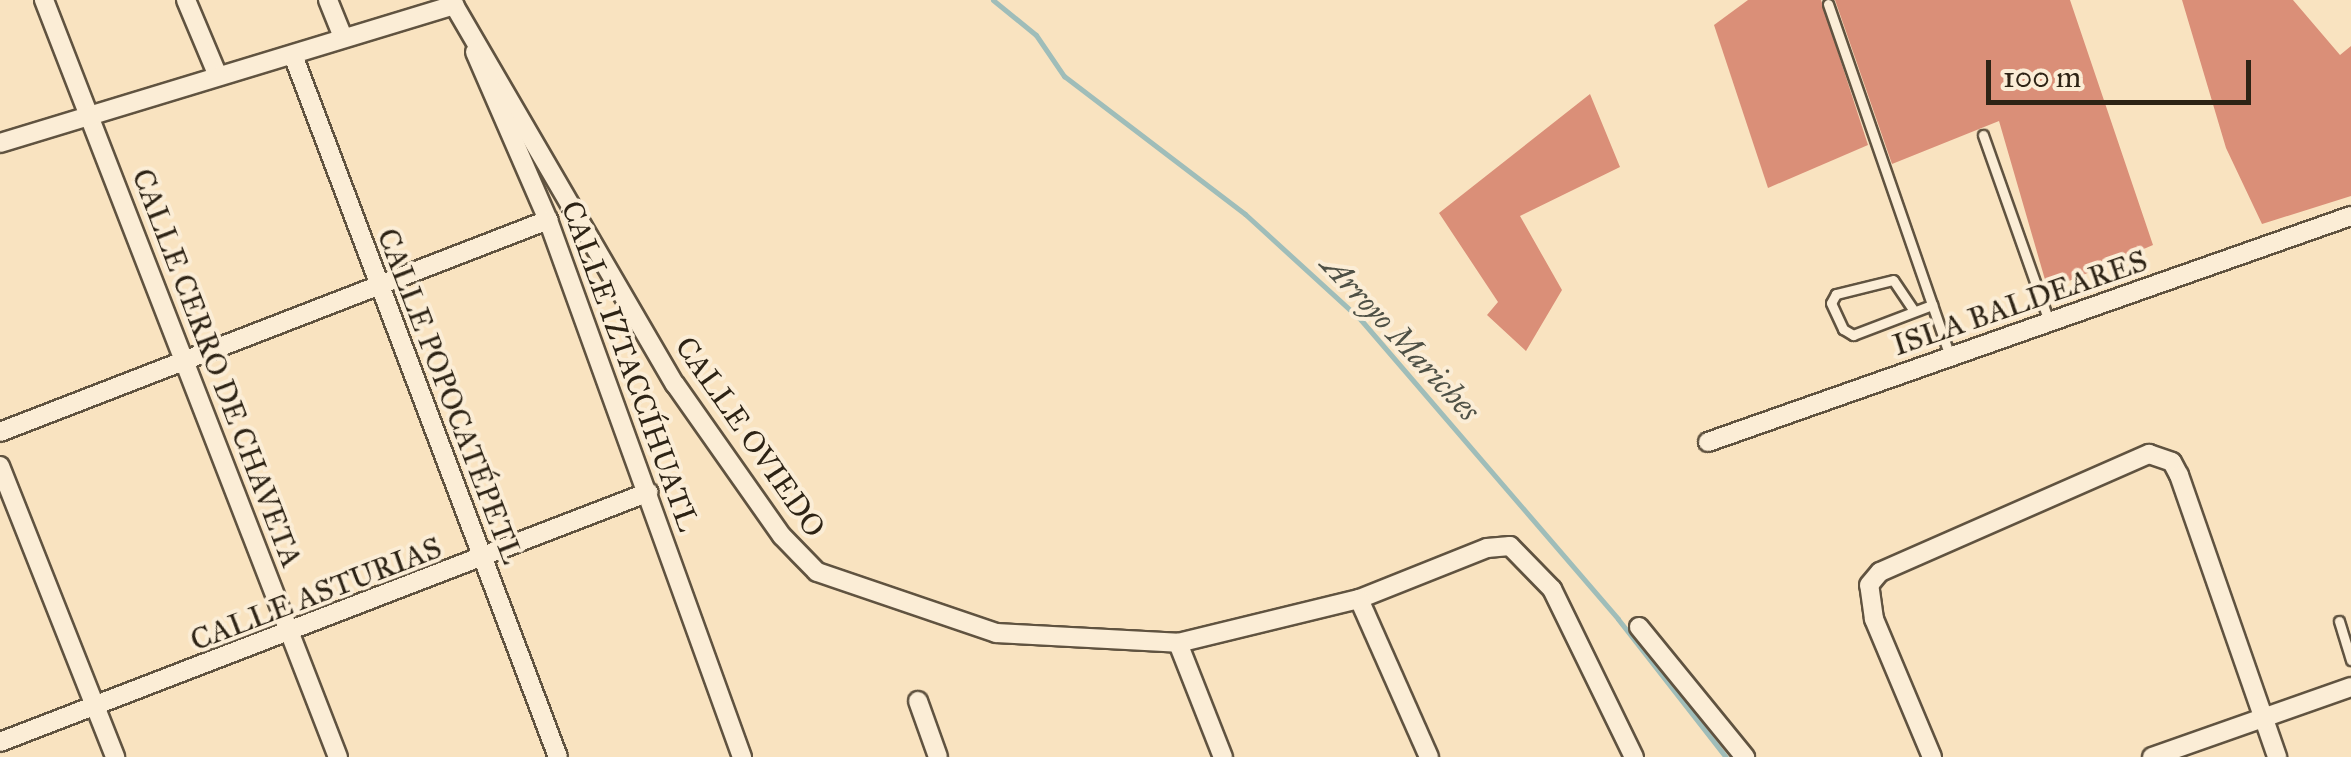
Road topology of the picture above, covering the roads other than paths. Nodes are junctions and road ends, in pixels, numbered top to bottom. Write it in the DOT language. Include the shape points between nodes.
graph roads {
  1 [pos="44,0"];
  2 [pos="186,0"];
  3 [pos="328,0"];
  4 [pos="453,3"];
  5 [pos="1828,4"];
  6 [pos="343,37"];
  7 [pos="293,55"];
  8 [pos="218,76"];
  9 [pos="92,115"];
  10 [pos="1983,135"];
  11 [pos="0,143"];
  12 [pos="2351,216"];
  13 [pos="548,220"];
  14 [pos="378,288"];
  15 [pos="1932,305"];
  16 [pos="1914,311"];
  17 [pos="2049,322"];
  18 [pos="1950,356"];
  19 [pos="184,365"];
  20 [pos="0,432"];
  21 [pos="1708,442"];
  22 [pos="0,466"];
  23 [pos="649,492"];
  24 [pos="484,559"];
  25 [pos="1359,599"];
  26 [pos="2339,621"];
  27 [pos="1638,628"];
  28 [pos="290,634"];
  29 [pos="1178,643"];
  30 [pos="2351,660"];
  31 [pos="2351,687"];
  32 [pos="918,702"];
  33 [pos="96,707"];
  34 [pos="2263,715"];
  35 [pos="0,742"];
  36 [pos="115,757"];
  37 [pos="338,757"];
  38 [pos="558,757"];
  39 [pos="742,757"];
  40 [pos="938,757"];
  41 [pos="1223,757"];
  42 [pos="1429,757"];
  43 [pos="1634,757"];
  44 [pos="1745,757"];
  45 [pos="1932,757"];
  46 [pos="2152,757"];
  47 [pos="2277,757"];
  1 -- 9 [label="street, CALLE CERRO DE CHAVETA"];
  2 -- 8 [label="street"];
  3 -- 6 [label="street"];
  4 -- 6 [label="street"];
  4 -- 13 [label="street, CALLE IZTACCÍHUATL"];
  4 -- 29 [label="street, CALLE OVIEDO" via="685,398 782,536 817,572 996,633"];
  5 -- 15 [label="lane"];
  6 -- 7 [label="street"];
  7 -- 8 [label="street"];
  7 -- 14 [label="street, CALLE POPOCATÉPETL"];
  8 -- 9 [label="street"];
  9 -- 11 [label="street"];
  9 -- 19 [label="street, CALLE CERRO DE CHAVETA"];
  10 -- 17 [label="lane"];
  12 -- 17 [label="street, ISLA BALDEARES"];
  13 -- 14 [label="street"];
  13 -- 23 [label="street, CALLE IZTACCÍHUATL"];
  14 -- 19 [label="street"];
  14 -- 24 [label="street, CALLE POPOCATÉPETL"];
  15 -- 16 [label="lane"];
  15 -- 18 [label="lane"];
  16 -- 16 [label="lane" via="1853,335 1842,328 1831,302 1836,294 1893,280"];
  17 -- 18 [label="street, ISLA BALDEARES"];
  18 -- 21 [label="street, ISLA BALDEARES"];
  19 -- 20 [label="street"];
  19 -- 28 [label="street, CALLE CERRO DE CHAVETA"];
  22 -- 33 [label="street"];
  23 -- 24 [label="street, CALLE ASTURIAS"];
  23 -- 39 [label="street, CALLE IZTACCÍHUATL"];
  24 -- 28 [label="street, CALLE ASTURIAS"];
  24 -- 38 [label="street, CALLE POPOCATÉPETL"];
  25 -- 29 [label="street, CALLE OVIEDO"];
  25 -- 42 [label="street"];
  25 -- 43 [label="street, CALLE OVIEDO" via="1488,548 1510,546 1552,589"];
  26 -- 30 [label="lane"];
  27 -- 44 [label="street"];
  28 -- 33 [label="street, CALLE ASTURIAS"];
  28 -- 37 [label="street, CALLE CERRO DE CHAVETA"];
  29 -- 41 [label="street"];
  31 -- 34 [label="street"];
  32 -- 40 [label="street"];
  33 -- 35 [label="street, CALLE ASTURIAS"];
  33 -- 36 [label="street"];
  34 -- 45 [label="street" via="2180,475 2172,462 2149,454 1880,572 1869,585 1874,618"];
  34 -- 46 [label="street"];
  34 -- 47 [label="street"];
}
